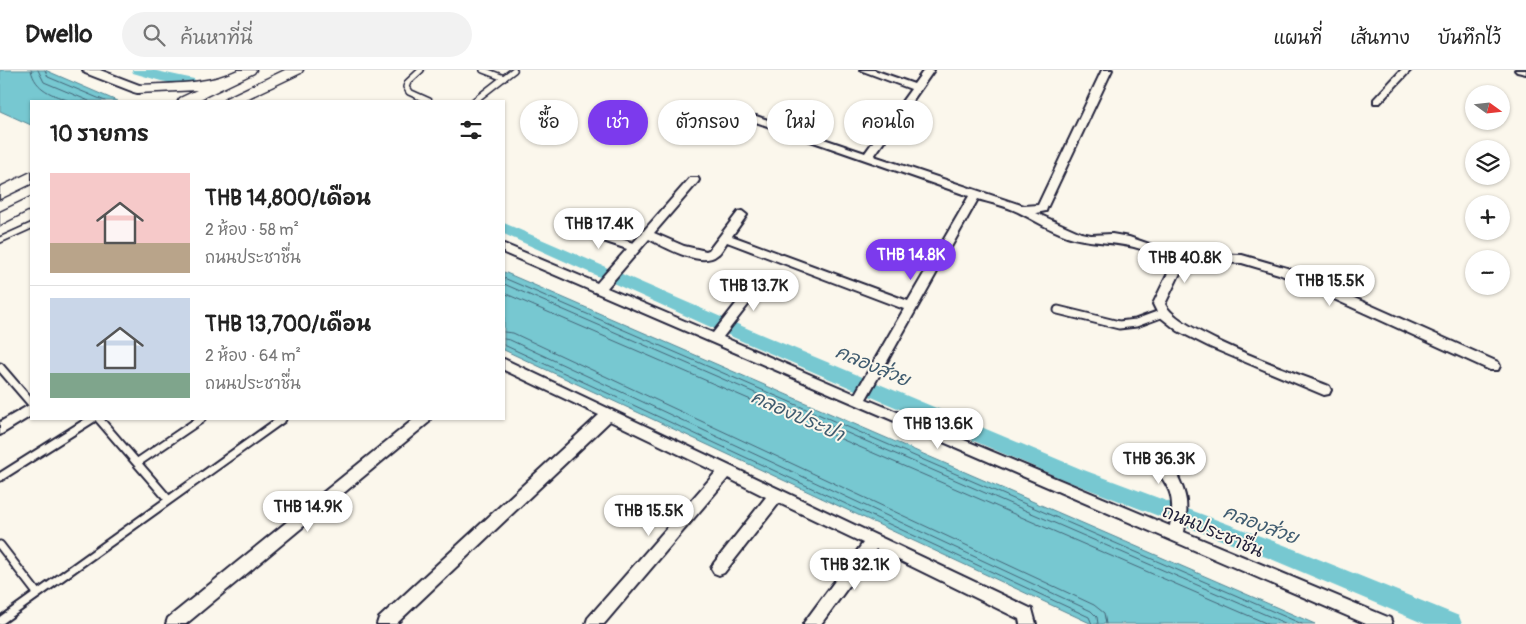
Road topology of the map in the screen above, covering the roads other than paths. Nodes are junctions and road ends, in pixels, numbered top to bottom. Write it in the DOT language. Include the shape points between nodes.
graph roads {
  1 [pos="89,70"];
  2 [pos="248,70"];
  3 [pos="296,70"];
  4 [pos="421,70"];
  5 [pos="483,70"];
  6 [pos="514,70"];
  7 [pos="865,70"];
  8 [pos="929,70"];
  9 [pos="1107,70"];
  10 [pos="1406,70"];
  11 [pos="1520,70"];
  12 [pos="1526,72"];
  13 [pos="280,73"];
  14 [pos="504,78"];
  15 [pos="225,81"];
  16 [pos="916,88"];
  17 [pos="138,89"];
  18 [pos="150,100"];
  19 [pos="175,100"];
  20 [pos="187,100"];
  21 [pos="233,100"];
  22 [pos="256,100"];
  23 [pos="427,100"];
  24 [pos="475,100"];
  25 [pos="1376,102"];
  26 [pos="757,119"];
  27 [pos="868,156"];
  28 [pos="30,178"];
  29 [pos="694,180"];
  30 [pos="976,193"];
  31 [pos="0,194"];
  32 [pos="30,203"];
  33 [pos="1023,210"];
  34 [pos="742,215"];
  35 [pos="0,219"];
  36 [pos="30,226"];
  37 [pos="572,226"];
  38 [pos="647,234"];
  39 [pos="724,237"];
  40 [pos="0,240"];
  41 [pos="505,248"];
  42 [pos="635,248"];
  43 [pos="1164,257"];
  44 [pos="758,284"];
  45 [pos="602,286"];
  46 [pos="911,307"];
  47 [pos="1058,310"];
  48 [pos="1163,313"];
  49 [pos="722,331"];
  50 [pos="505,364"];
  51 [pos="1494,366"];
  52 [pos="0,367"];
  53 [pos="1324,390"];
  54 [pos="864,392"];
  55 [pos="30,402"];
  56 [pos="30,410"];
  57 [pos="608,415"];
  58 [pos="90,420"];
  59 [pos="102,420"];
  60 [pos="200,420"];
  61 [pos="281,420"];
  62 [pos="422,420"];
  63 [pos="0,429"];
  64 [pos="1154,453"];
  65 [pos="138,462"];
  66 [pos="726,470"];
  67 [pos="0,477"];
  68 [pos="777,494"];
  69 [pos="168,499"];
  70 [pos="1176,535"];
  71 [pos="874,540"];
  72 [pos="0,545"];
  73 [pos="719,568"];
  74 [pos="37,593"];
  75 [pos="0,621"];
  76 [pos="174,624"];
  77 [pos="385,624"];
  78 [pos="594,624"];
  79 [pos="811,624"];
  80 [pos="1028,624"];
  81 [pos="1384,624"];
  1 -- 17 [label="street"];
  2 -- 15 [label="main road"];
  3 -- 13 [label="main road"];
  4 -- 23 [label="lane" via="406,87 409,92"];
  5 -- 14 [label="lane"];
  6 -- 14 [label="lane"];
  7 -- 16 [label="street"];
  8 -- 16 [label="street"];
  9 -- 33 [label="street" via="1042,208"];
  10 -- 25 [label="street"];
  11 -- 12 [label="street"];
  13 -- 21 [label="main road"];
  13 -- 22 [label="main road"];
  14 -- 24 [label="lane"];
  15 -- 17 [label="main road"];
  15 -- 20 [label="main road"];
  16 -- 27 [label="street"];
  17 -- 18 [label="main road"];
  17 -- 19 [label="main road"];
  26 -- 27 [label="street"];
  27 -- 30 [label="street"];
  28 -- 31 [label="main road"];
  29 -- 38 [label="street"];
  30 -- 33 [label="street"];
  30 -- 46 [label="street"];
  32 -- 35 [label="main road"];
  33 -- 43 [label="street" via="1071,234 1113,238 1150,249"];
  34 -- 39 [label="street"];
  36 -- 40 [label="lane"];
  37 -- 42 [label="street"];
  38 -- 39 [label="street" via="703,256 713,253"];
  38 -- 42 [label="street"];
  39 -- 46 [label="street"];
  41 -- 45 [label="street, ถนนประชาชื่น"];
  42 -- 45 [label="street"];
  43 -- 48 [label="street" via="1176,271 1159,304"];
  43 -- 51 [label="street" via="1242,259 1283,271"];
  44 -- 49 [label="street"];
  45 -- 49 [label="street, ถนนประชาชื่น"];
  46 -- 54 [label="street"];
  47 -- 48 [label="lane" via="1119,325 1136,323"];
  48 -- 53 [label="street" via="1182,328 1214,344"];
  49 -- 54 [label="street, ถนนประชาชื่น"];
  50 -- 57 [label="street"];
  52 -- 55 [label="lane"];
  54 -- 70 [label="street, ถนนประชาชื่น"];
  56 -- 63 [label="street"];
  57 -- 66 [label="street"];
  57 -- 77 [label="street"];
  58 -- 67 [label="lane"];
  59 -- 65 [label="lane"];
  60 -- 65 [label="lane"];
  61 -- 69 [label="lane"];
  62 -- 76 [label="street"];
  64 -- 70 [label="street" via="1175,482 1178,493"];
  65 -- 69 [label="lane"];
  66 -- 68 [label="street"];
  66 -- 78 [label="street"];
  68 -- 71 [label="street"];
  68 -- 73 [label="street"];
  69 -- 74 [label="lane"];
  70 -- 81 [label="street, ถนนประชาชื่น"];
  71 -- 79 [label="street"];
  71 -- 80 [label="street" via="1026,614"];
  72 -- 74 [label="lane"];
  74 -- 75 [label="lane"];
}
